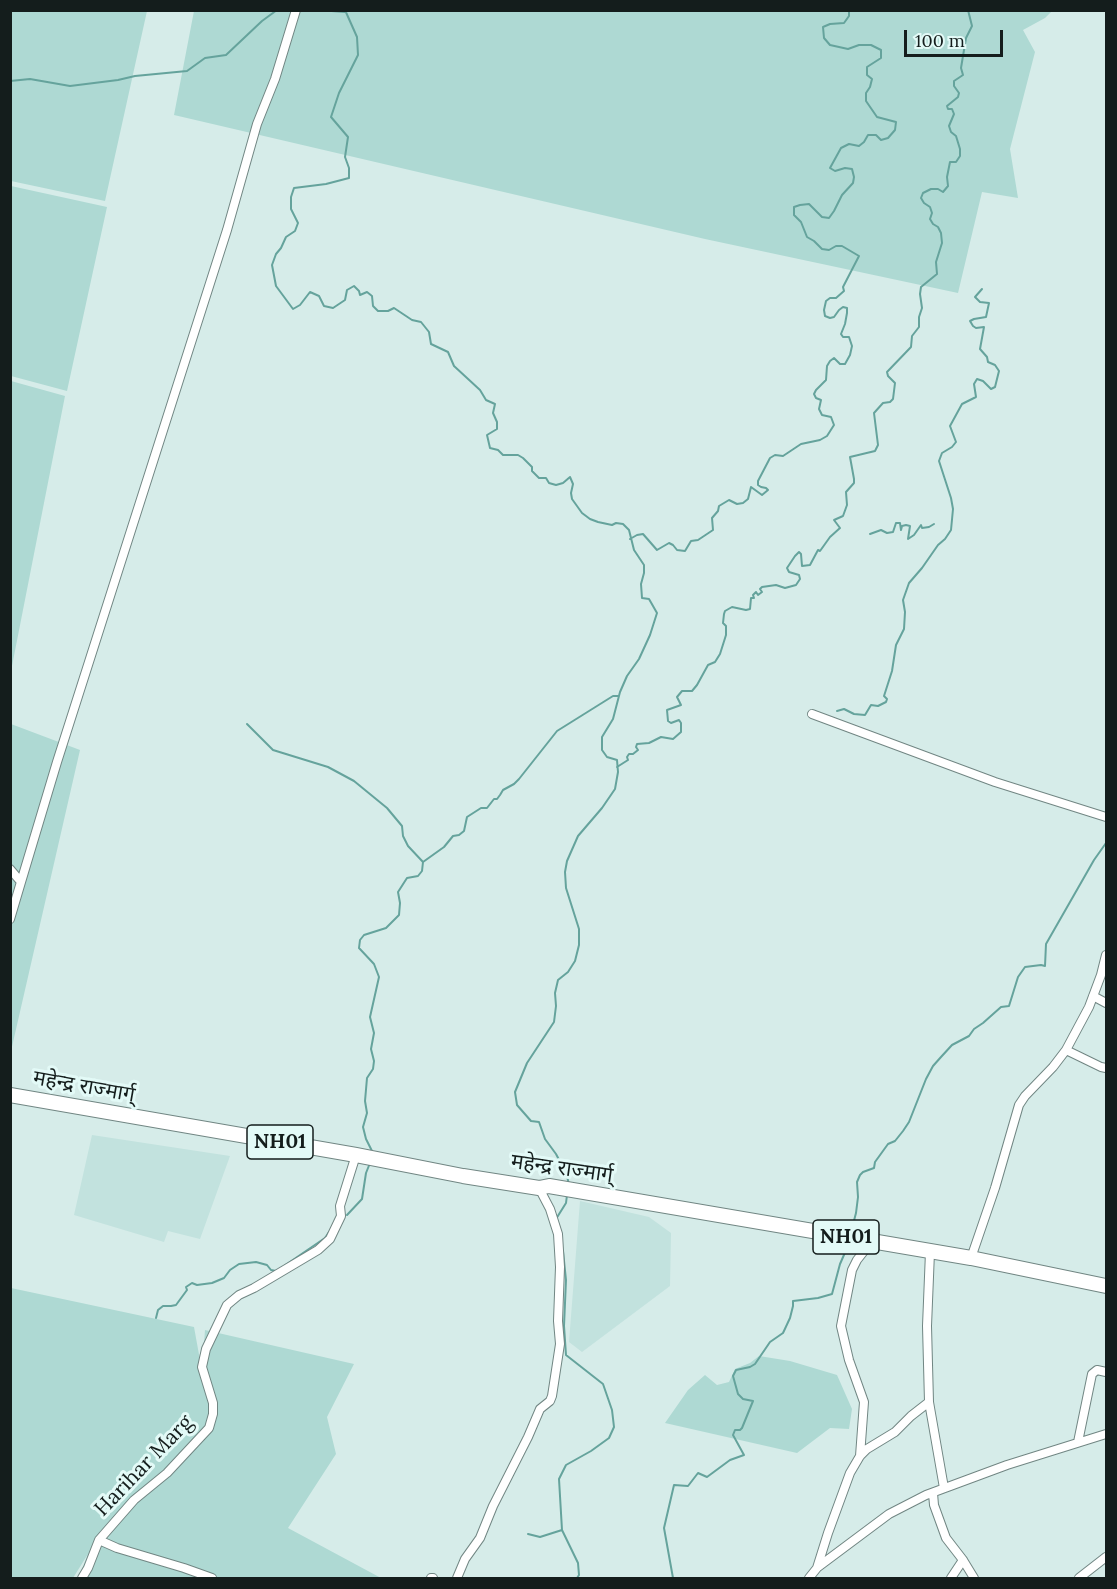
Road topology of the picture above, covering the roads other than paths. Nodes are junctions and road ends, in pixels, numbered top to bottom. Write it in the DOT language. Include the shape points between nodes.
graph roads {
  1 [pos="296,10"];
  2 [pos="812,714"];
  3 [pos="1107,817"];
  4 [pos="10,869"];
  5 [pos="21,882"];
  6 [pos="10,919"];
  7 [pos="1107,955"];
  8 [pos="1093,996"];
  9 [pos="1107,1003"];
  10 [pos="1066,1050"];
  11 [pos="1107,1068"];
  12 [pos="10,1095"];
  13 [pos="356,1155"];
  14 [pos="544,1187"];
  15 [pos="872,1241"];
  16 [pos="930,1252"];
  17 [pos="971,1258"];
  18 [pos="1107,1286"];
  19 [pos="1107,1372"];
  20 [pos="929,1402"];
  21 [pos="1107,1434"];
  22 [pos="1078,1442"];
  23 [pos="860,1456"];
  24 [pos="944,1488"];
  25 [pos="933,1493"];
  26 [pos="99,1539"];
  27 [pos="1107,1557"];
  28 [pos="963,1560"];
  29 [pos="817,1568"];
  30 [pos="82,1578"];
  31 [pos="212,1578"];
  32 [pos="457,1578"];
  33 [pos="809,1578"];
  34 [pos="951,1578"];
  35 [pos="974,1578"];
  36 [pos="1079,1578"];
  1 -- 5 [label="street"];
  2 -- 3 [label="street" via="995,782"];
  4 -- 5 [label="street"];
  5 -- 6 [label="street"];
  7 -- 8 [label="street"];
  8 -- 9 [label="street"];
  8 -- 10 [label="street"];
  10 -- 11 [label="street"];
  10 -- 17 [label="street" via="1020,1105"];
  12 -- 13 [label="highway, महेन्द्र राज्मार्ग् / NH01"];
  13 -- 14 [label="highway, महेन्द्र राज्मार्ग् / NH01"];
  13 -- 26 [label="street, Harihar Marg" via="340,1206 341,1216 330,1239 227,1305 206,1349 202,1367 213,1403 209,1428"];
  14 -- 15 [label="highway, महेन्द्र राज्मार्ग् / NH01"];
  14 -- 32 [label="street" via="558,1234 560,1267 560,1344 552,1396 540,1409 480,1538"];
  15 -- 16 [label="highway, महेन्द्र राज्मार्ग् / NH01"];
  15 -- 23 [label="street" via="852,1270 841,1326 864,1402"];
  16 -- 17 [label="highway, महेन्द्र राज्मार्ग् / NH01"];
  16 -- 20 [label="street"];
  17 -- 18 [label="highway, महेन्द्र राज्मार्ग् / NH01"];
  19 -- 22 [label="street" via="1097,1370 1092,1374"];
  20 -- 23 [label="street"];
  20 -- 24 [label="street"];
  21 -- 22 [label="street"];
  22 -- 24 [label="street"];
  23 -- 29 [label="street" via="850,1473"];
  24 -- 25 [label="street"];
  25 -- 28 [label="street" via="933,1504 946,1538"];
  25 -- 29 [label="street" via="889,1514"];
  26 -- 30 [label="street, Harihar Marg"];
  26 -- 31 [label="street"];
  27 -- 36 [label="street"];
  28 -- 34 [label="street"];
  28 -- 35 [label="street"];
  29 -- 33 [label="street"];
}
